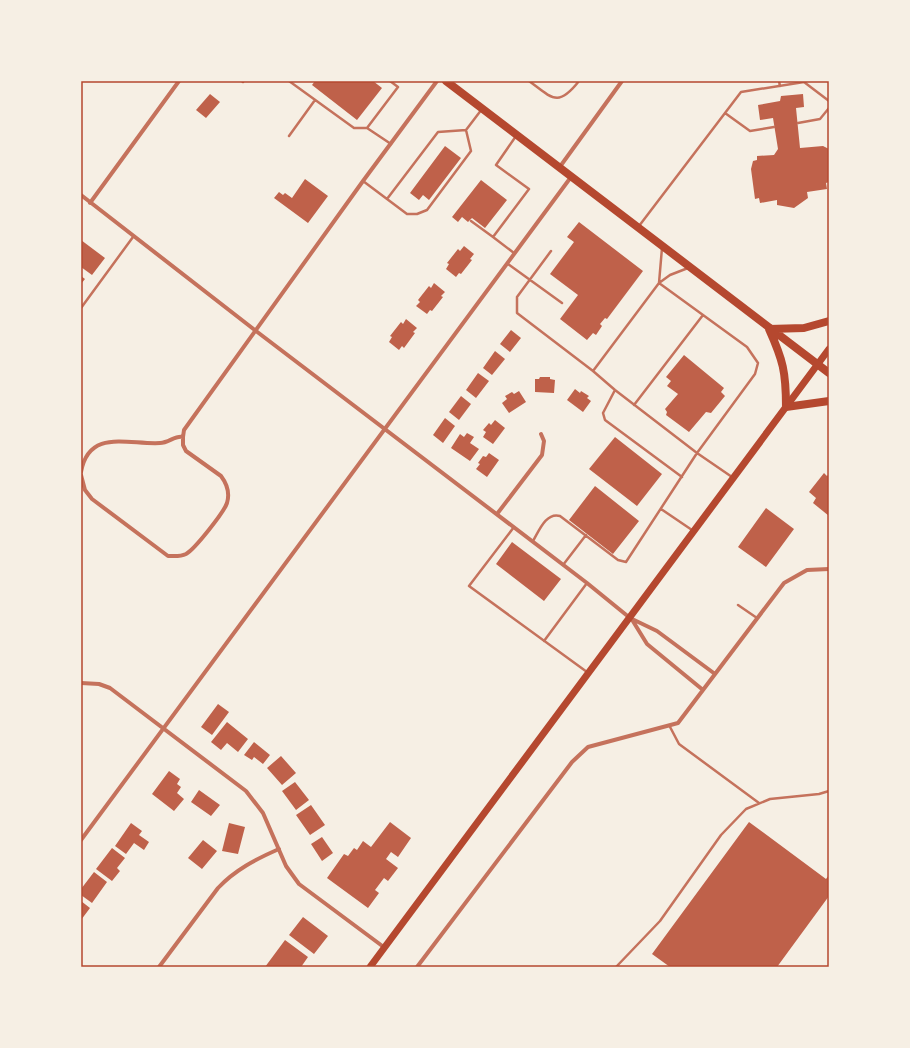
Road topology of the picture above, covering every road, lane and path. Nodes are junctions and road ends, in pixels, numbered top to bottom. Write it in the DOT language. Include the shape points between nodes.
graph roads {
  1 [pos="179,81"];
  2 [pos="289,81"];
  3 [pos="390,81"];
  4 [pos="437,81"];
  5 [pos="446,81"];
  6 [pos="529,81"];
  7 [pos="579,81"];
  8 [pos="622,81"];
  9 [pos="779,81"];
  10 [pos="780,86"];
  11 [pos="314,100"];
  12 [pos="829,101"];
  13 [pos="829,108"];
  14 [pos="482,109"];
  15 [pos="725,113"];
  16 [pos="798,123"];
  17 [pos="774,127"];
  18 [pos="368,128"];
  19 [pos="466,130"];
  20 [pos="289,136"];
  21 [pos="517,136"];
  22 [pos="391,144"];
  23 [pos="559,168"];
  24 [pos="571,177"];
  25 [pos="363,181"];
  26 [pos="81,195"];
  27 [pos="387,199"];
  28 [pos="90,203"];
  29 [pos="471,221"];
  30 [pos="638,229"];
  31 [pos="133,237"];
  32 [pos="493,237"];
  33 [pos="662,247"];
  34 [pos="551,251"];
  35 [pos="515,254"];
  36 [pos="508,264"];
  37 [pos="688,268"];
  38 [pos="530,280"];
  39 [pos="659,283"];
  40 [pos="562,303"];
  41 [pos="81,308"];
  42 [pos="702,315"];
  43 [pos="829,321"];
  44 [pos="769,329"];
  45 [pos="256,331"];
  46 [pos="829,349"];
  47 [pos="818,365"];
  48 [pos="593,371"];
  49 [pos="829,373"];
  50 [pos="615,390"];
  51 [pos="829,401"];
  52 [pos="634,405"];
  53 [pos="786,407"];
  54 [pos="385,429"];
  55 [pos="541,434"];
  56 [pos="183,437"];
  57 [pos="697,453"];
  58 [pos="81,473"];
  59 [pos="682,477"];
  60 [pos="734,479"];
  61 [pos="661,509"];
  62 [pos="497,514"];
  63 [pos="514,527"];
  64 [pos="694,532"];
  65 [pos="586,535"];
  66 [pos="533,542"];
  67 [pos="563,565"];
  68 [pos="829,569"];
  69 [pos="587,583"];
  70 [pos="738,605"];
  71 [pos="630,618"];
  72 [pos="757,618"];
  73 [pos="544,641"];
  74 [pos="589,674"];
  75 [pos="714,674"];
  76 [pos="81,683"];
  77 [pos="703,690"];
  78 [pos="669,725"];
  79 [pos="164,729"];
  80 [pos="829,791"];
  81 [pos="759,803"];
  82 [pos="81,840"];
  83 [pos="279,849"];
  84 [pos="385,948"];
  85 [pos="159,967"];
  86 [pos="370,967"];
  87 [pos="417,967"];
  88 [pos="616,967"];
  1 -- 28 [label="street"];
  2 -- 11 [label="lane"];
  3 -- 18 [label="lane" via="398,86"];
  4 -- 22 [label="street"];
  5 -- 14 [label="highway"];
  6 -- 7 [label="lane" via="552,98 558,99 570,92"];
  8 -- 23 [label="street"];
  9 -- 10 [label="lane"];
  10 -- 12 [label="lane" via="804,82"];
  10 -- 15 [label="lane" via="741,92"];
  11 -- 18 [label="lane" via="354,128"];
  11 -- 20 [label="lane"];
  13 -- 16 [label="lane" via="820,120"];
  14 -- 19 [label="lane"];
  14 -- 21 [label="highway"];
  15 -- 17 [label="lane" via="750,131"];
  15 -- 30 [label="lane"];
  18 -- 22 [label="lane"];
  19 -- 27 [label="lane" via="438,132"];
  19 -- 27 [label="lane" via="471,151 426,210 417,214 407,214"];
  21 -- 23 [label="highway"];
  21 -- 32 [label="lane" via="496,165 529,189"];
  22 -- 25 [label="street"];
  23 -- 24 [label="highway"];
  24 -- 30 [label="highway"];
  24 -- 35 [label="street"];
  25 -- 27 [label="lane"];
  25 -- 45 [label="street"];
  26 -- 28 [label="street"];
  28 -- 31 [label="street"];
  29 -- 32 [label="lane"];
  30 -- 33 [label="highway"];
  31 -- 41 [label="lane"];
  31 -- 45 [label="street"];
  32 -- 35 [label="lane"];
  33 -- 37 [label="highway"];
  33 -- 39 [label="lane"];
  34 -- 38 [label="lane"];
  35 -- 36 [label="street"];
  36 -- 38 [label="lane"];
  36 -- 54 [label="street"];
  37 -- 39 [label="lane" via="670,275"];
  37 -- 44 [label="highway"];
  38 -- 40 [label="lane"];
  38 -- 48 [label="lane" via="517,297 517,312"];
  39 -- 42 [label="lane"];
  39 -- 48 [label="lane"];
  42 -- 52 [label="lane"];
  42 -- 57 [label="lane" via="747,348 758,363 755,374"];
  43 -- 44 [label="highway" via="804,328"];
  44 -- 47 [label="highway"];
  44 -- 53 [label="highway" via="785,372"];
  45 -- 54 [label="street"];
  45 -- 56 [label="street" via="184,430"];
  46 -- 47 [label="main road"];
  47 -- 49 [label="highway"];
  47 -- 53 [label="main road"];
  48 -- 50 [label="lane"];
  50 -- 52 [label="lane"];
  50 -- 59 [label="lane" via="603,413 605,420"];
  51 -- 53 [label="highway"];
  52 -- 57 [label="lane"];
  53 -- 60 [label="main road"];
  54 -- 62 [label="street"];
  54 -- 79 [label="street"];
  55 -- 62 [label="street" via="544,441 542,455"];
  56 -- 58 [label="street" via="178,436 162,443 108,442 87,454"];
  56 -- 58 [label="street" via="186,451 221,476 226,482 228,492 224,508 194,548 182,556 164,554 92,499 85,490"];
  57 -- 59 [label="lane"];
  57 -- 60 [label="lane"];
  59 -- 61 [label="lane"];
  60 -- 64 [label="main road"];
  61 -- 64 [label="lane"];
  61 -- 65 [label="lane" via="626,562 618,560"];
  62 -- 63 [label="street"];
  63 -- 66 [label="street"];
  63 -- 73 [label="lane" via="469,586"];
  64 -- 71 [label="main road"];
  65 -- 66 [label="lane" via="554,514 548,517"];
  65 -- 67 [label="lane"];
  66 -- 67 [label="street"];
  67 -- 69 [label="street"];
  68 -- 72 [label="street" via="807,570 784,583"];
  69 -- 71 [label="street"];
  69 -- 73 [label="lane"];
  70 -- 72 [label="lane"];
  71 -- 74 [label="main road"];
  71 -- 75 [label="street" via="657,631"];
  71 -- 77 [label="street" via="647,644"];
  72 -- 75 [label="street"];
  73 -- 74 [label="lane"];
  74 -- 84 [label="main road"];
  75 -- 77 [label="street"];
  76 -- 79 [label="street" via="110,688"];
  77 -- 78 [label="street" via="678,723"];
  78 -- 81 [label="lane" via="679,744"];
  78 -- 87 [label="street" via="588,747 572,762"];
  79 -- 82 [label="street"];
  79 -- 83 [label="street" via="246,791 263,813"];
  80 -- 81 [label="lane" via="770,799"];
  81 -- 88 [label="lane" via="746,809 732,822 660,921"];
  83 -- 84 [label="street" via="299,884"];
  83 -- 85 [label="street" via="252,861 228,878"];
  84 -- 86 [label="main road"];
}
